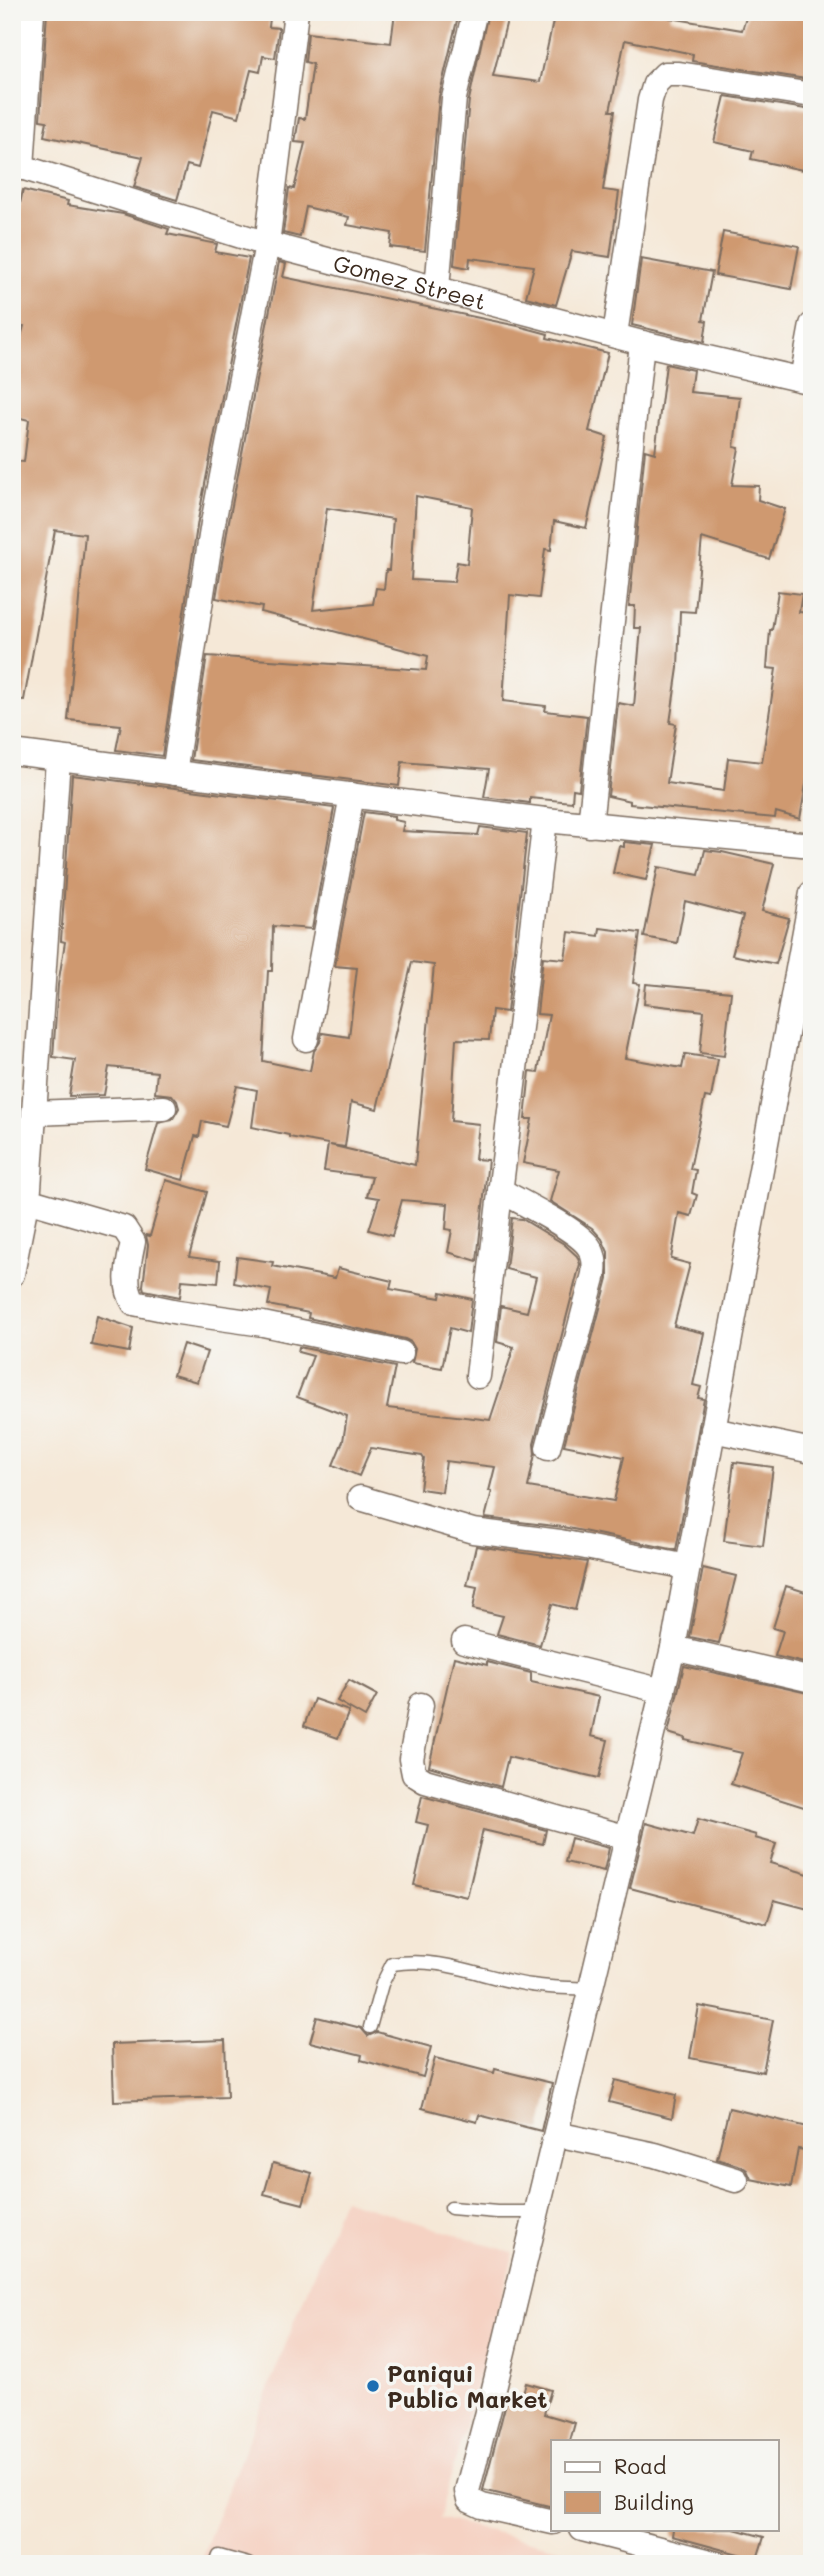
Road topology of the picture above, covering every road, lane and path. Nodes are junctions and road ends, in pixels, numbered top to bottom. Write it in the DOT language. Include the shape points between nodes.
graph roads {
  1 [pos="32,12"];
  2 [pos="292,13"];
  3 [pos="474,15"];
  4 [pos="812,95"];
  5 [pos="17,166"];
  6 [pos="267,244"];
  7 [pos="437,288"];
  8 [pos="812,325"];
  9 [pos="615,335"];
  10 [pos="642,343"];
  11 [pos="807,380"];
  12 [pos="12,752"];
  13 [pos="58,758"];
  14 [pos="174,773"];
  15 [pos="352,794"];
  16 [pos="545,820"];
  17 [pos="590,825"];
  18 [pos="812,845"];
  19 [pos="812,893"];
  20 [pos="306,1039"];
  21 [pos="164,1108"];
  22 [pos="34,1113"];
  23 [pos="500,1190"];
  24 [pos="27,1200"];
  25 [pos="12,1274"];
  26 [pos="401,1353"];
  27 [pos="478,1376"];
  28 [pos="713,1430"];
  29 [pos="548,1448"];
  30 [pos="812,1451"];
  31 [pos="360,1498"];
  32 [pos="688,1567"];
  33 [pos="464,1642"];
  34 [pos="673,1648"];
  35 [pos="812,1680"];
  36 [pos="663,1691"];
  37 [pos="421,1705"];
  38 [pos="628,1838"];
  39 [pos="592,1989"];
  40 [pos="370,2026"];
  41 [pos="556,2134"];
  42 [pos="736,2180"];
  43 [pos="451,2208"];
  44 [pos="537,2212"];
  45 [pos="551,2522"];
  46 [pos="586,2530"];
  47 [pos="216,2564"];
  48 [pos="248,2564"];
  49 [pos="718,2564"];
  1 -- 5 [label="street"];
  2 -- 6 [label="street"];
  3 -- 7 [label="street" via="454,98"];
  4 -- 9 [label="street" via="679,74 665,74 655,84"];
  5 -- 6 [label="street, Gomez Street"];
  6 -- 7 [label="street, Gomez Street"];
  6 -- 14 [label="street" via="213,523"];
  7 -- 9 [label="street, Gomez Street"];
  8 -- 11 [label="street"];
  9 -- 10 [label="street, Gomez Street"];
  10 -- 11 [label="street, Gomez Street"];
  10 -- 17 [label="street"];
  12 -- 13 [label="street"];
  13 -- 14 [label="street"];
  13 -- 22 [label="street"];
  14 -- 15 [label="street"];
  15 -- 16 [label="street"];
  15 -- 20 [label="street"];
  16 -- 17 [label="street"];
  16 -- 23 [label="street"];
  17 -- 18 [label="street"];
  19 -- 28 [label="street"];
  21 -- 22 [label="street"];
  22 -- 24 [label="street"];
  23 -- 27 [label="street"];
  23 -- 29 [label="street" via="575,1234 595,1261"];
  24 -- 25 [label="street"];
  24 -- 26 [label="street" via="124,1228 133,1242 127,1277 134,1303"];
  28 -- 30 [label="street"];
  28 -- 32 [label="street"];
  31 -- 32 [label="street" via="473,1531 560,1542"];
  32 -- 34 [label="street"];
  33 -- 36 [label="street"];
  34 -- 35 [label="street"];
  34 -- 36 [label="street"];
  36 -- 38 [label="street"];
  37 -- 38 [label="street" via="411,1759 414,1774 425,1781"];
  38 -- 39 [label="street"];
  39 -- 40 [label="lane" via="531,1985 452,1965 392,1964"];
  39 -- 41 [label="street"];
  41 -- 42 [label="street" via="655,2155"];
  41 -- 44 [label="street"];
  43 -- 44 [label="lane"];
  44 -- 45 [label="street" via="467,2491 469,2500 482,2506"];
  46 -- 49 [label="street"];
  47 -- 48 [label="lane" via="219,2556"];
}
